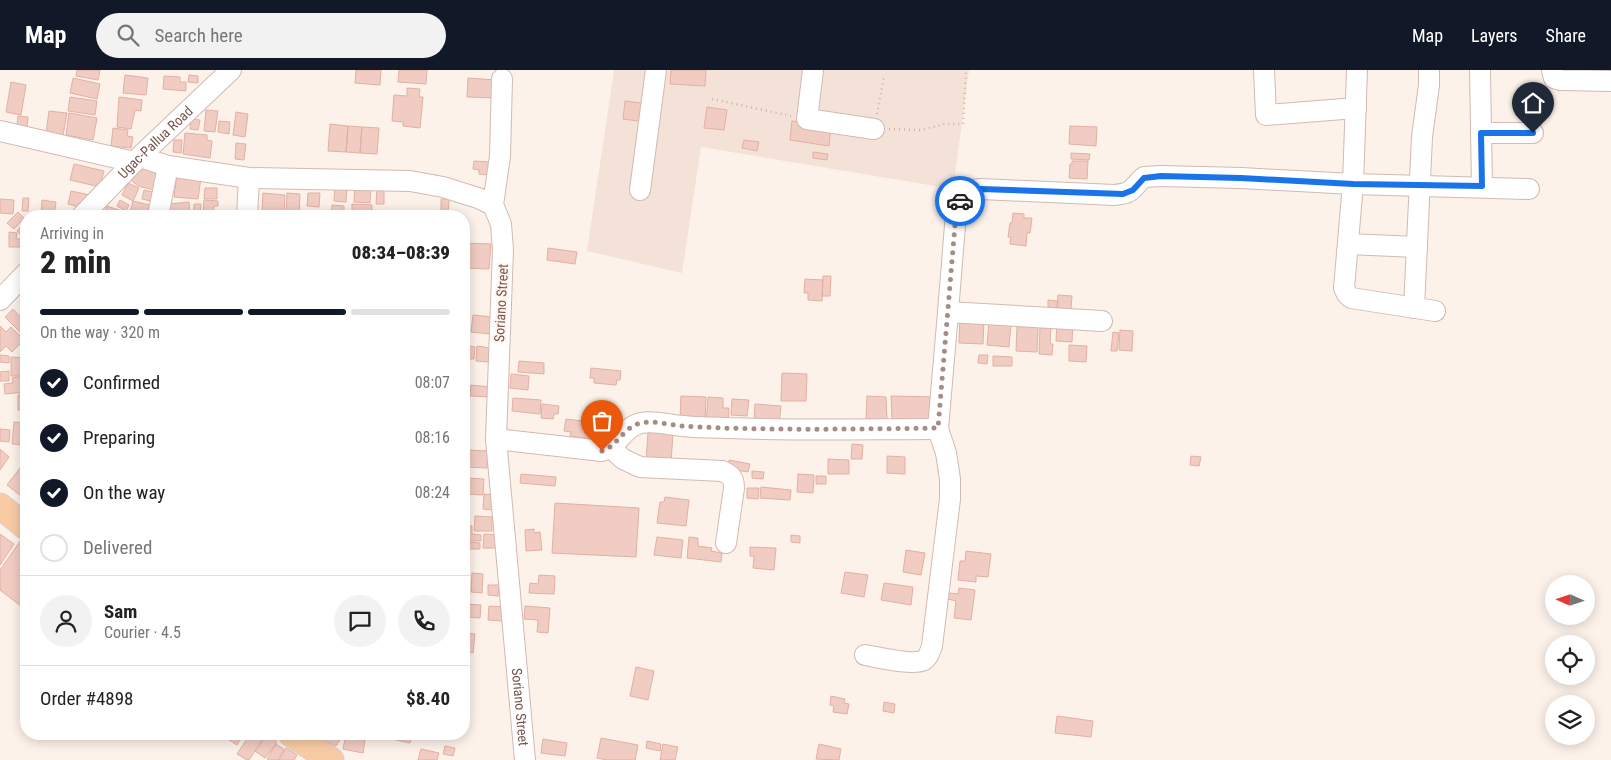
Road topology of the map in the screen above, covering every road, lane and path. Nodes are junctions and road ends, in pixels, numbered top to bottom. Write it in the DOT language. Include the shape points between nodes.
graph roads {
  1 [pos="231,70"];
  2 [pos="656,70"];
  3 [pos="813,70"];
  4 [pos="966,70"];
  5 [pos="1264,70"];
  6 [pos="1357,70"];
  7 [pos="1429,70"];
  8 [pos="1480,70"];
  9 [pos="1552,70"];
  10 [pos="884,77"];
  11 [pos="502,79"];
  12 [pos="1611,81"];
  13 [pos="712,99"];
  14 [pos="1356,108"];
  15 [pos="807,119"];
  16 [pos="874,129"];
  17 [pos="0,131"];
  18 [pos="1481,133"];
  19 [pos="1533,133"];
  20 [pos="137,160"];
  21 [pos="168,166"];
  22 [pos="249,178"];
  23 [pos="1353,184"];
  24 [pos="1420,186"];
  25 [pos="1482,186"];
  26 [pos="1529,188"];
  27 [pos="640,190"];
  28 [pos="493,205"];
  29 [pos="88,210"];
  30 [pos="159,210"];
  31 [pos="246,210"];
  32 [pos="1348,244"];
  33 [pos="1417,247"];
  34 [pos="20,279"];
  35 [pos="0,300"];
  36 [pos="1414,308"];
  37 [pos="1435,311"];
  38 [pos="948,312"];
  39 [pos="1102,321"];
  40 [pos="938,428"];
  41 [pos="496,439"];
  42 [pos="611,448"];
  43 [pos="0,506"];
  44 [pos="20,522"];
  45 [pos="726,543"];
  46 [pos="865,655"];
  47 [pos="300,740"];
  48 [pos="331,760"];
  49 [pos="526,760"];
  1 -- 20 [label="street, Ugac-Pallua Road"];
  2 -- 27 [label="street"];
  3 -- 15 [label="street"];
  4 -- 16 [label="path" via="963,124 920,130"];
  5 -- 14 [label="street" via="1266,115"];
  6 -- 14 [label="street"];
  7 -- 24 [label="street"];
  8 -- 18 [label="street"];
  9 -- 12 [label="street" via="1554,78 1560,80"];
  10 -- 16 [label="path"];
  11 -- 28 [label="street" via="500,156"];
  13 -- 15 [label="path"];
  14 -- 23 [label="street"];
  15 -- 16 [label="street"];
  17 -- 20 [label="street"];
  18 -- 19 [label="street"];
  18 -- 25 [label="street"];
  20 -- 21 [label="street"];
  20 -- 29 [label="street, Ugac-Pallua Road"];
  21 -- 22 [label="street"];
  21 -- 30 [label="street"];
  22 -- 28 [label="street" via="410,181 443,187"];
  22 -- 31 [label="street"];
  23 -- 24 [label="street"];
  23 -- 32 [label="street"];
  23 -- 38 [label="street" via="1161,176 1144,178 1128,193 1114,195 972,190 963,194 956,213"];
  24 -- 25 [label="street"];
  24 -- 33 [label="street"];
  25 -- 26 [label="street"];
  28 -- 41 [label="street, Soriano Street" via="501,224 503,250"];
  32 -- 33 [label="street"];
  32 -- 36 [label="street" via="1344,288 1351,298"];
  33 -- 36 [label="street"];
  34 -- 35 [label="street"];
  36 -- 37 [label="street"];
  38 -- 39 [label="street"];
  38 -- 40 [label="street"];
  40 -- 42 [label="street" via="764,429 651,422 631,426"];
  40 -- 46 [label="street" via="946,453 950,499 932,646 928,656 914,662"];
  41 -- 42 [label="street" via="602,451"];
  41 -- 49 [label="street, Soriano Street"];
  42 -- 45 [label="street" via="623,460 640,467 722,471 731,475 734,488"];
  43 -- 44 [label="main road"];
  47 -- 48 [label="main road"];
}
